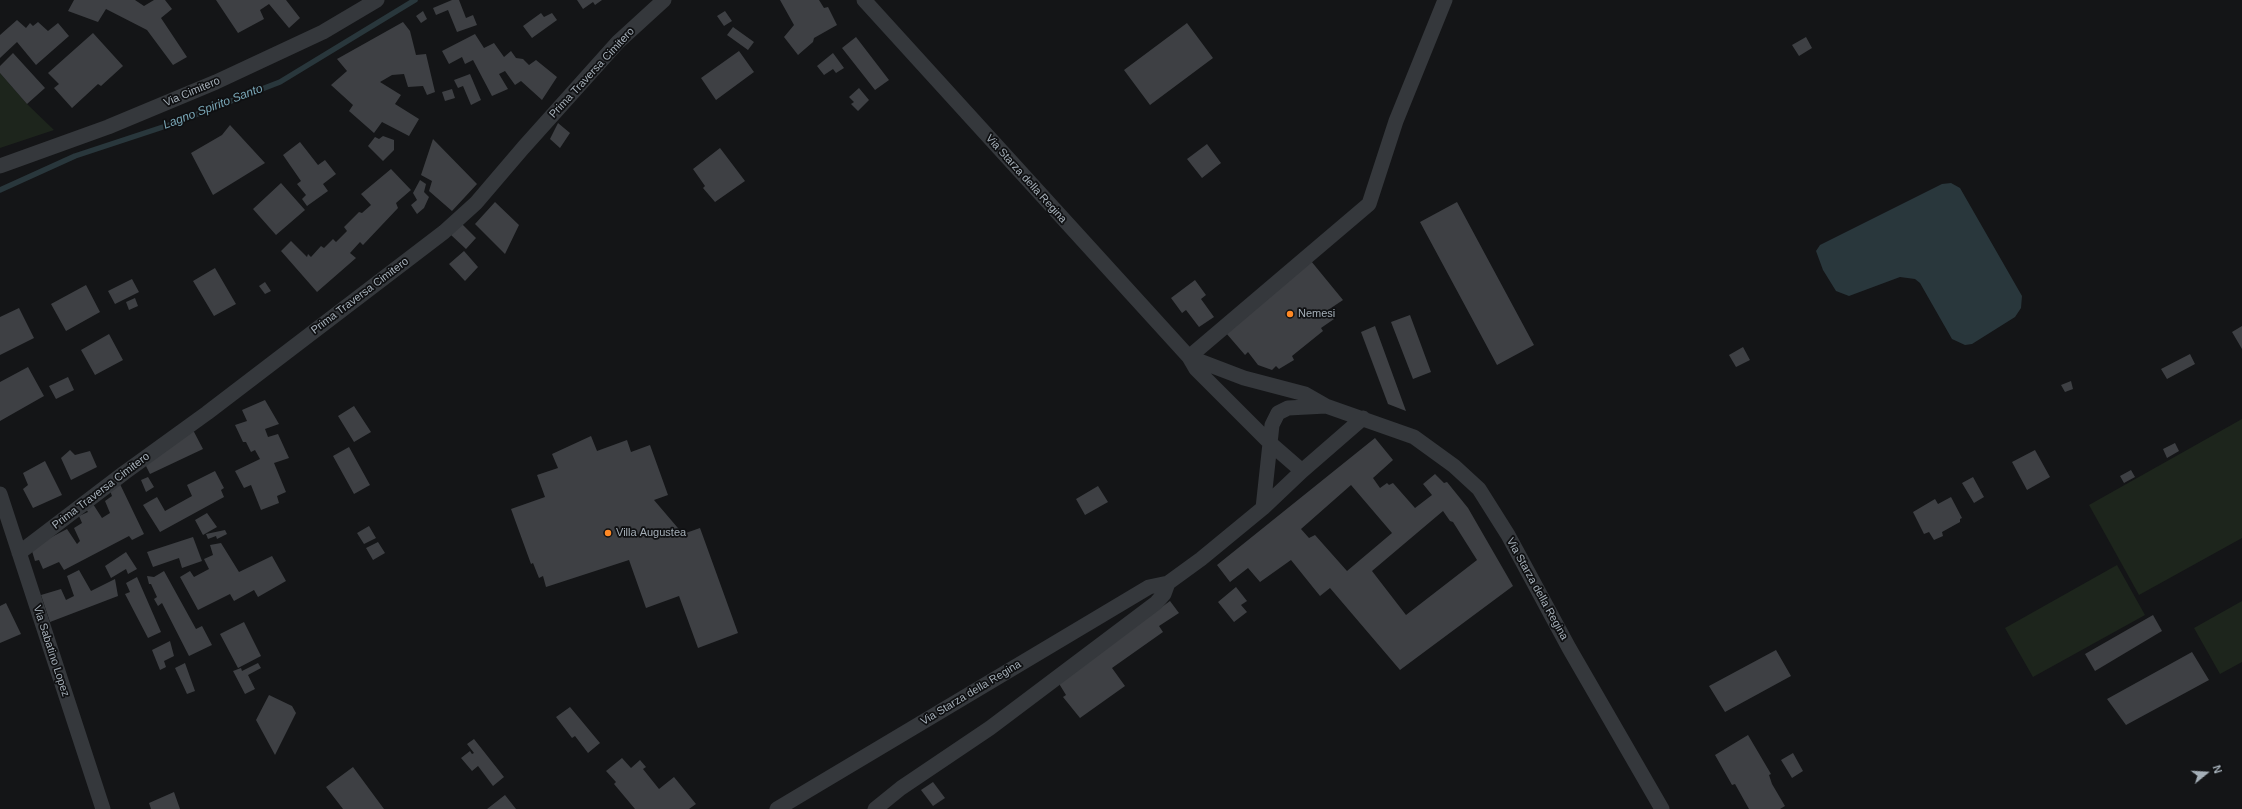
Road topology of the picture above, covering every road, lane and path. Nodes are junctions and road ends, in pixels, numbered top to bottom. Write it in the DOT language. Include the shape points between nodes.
graph roads {
  1 [pos="377,0"];
  2 [pos="664,0"];
  3 [pos="864,0"];
  4 [pos="1446,0"];
  5 [pos="0,166"];
  6 [pos="1189,357"];
  7 [pos="1326,406"];
  8 [pos="1363,418"];
  9 [pos="1271,444"];
  10 [pos="1302,471"];
  11 [pos="0,494"];
  12 [pos="1263,508"];
  13 [pos="19,553"];
  14 [pos="1168,583"];
  15 [pos="103,809"];
  16 [pos="777,809"];
  17 [pos="875,809"];
  18 [pos="1662,809"];
  1 -- 5 [label="street, Via Cimitero" via="322,32 216,82 108,127"];
  2 -- 13 [label="street, Prima Traversa Cimitero" via="608,53 476,203 444,232 208,413"];
  3 -- 6 [label="street, Via Starza della Regina"];
  4 -- 6 [label="street" via="1396,121 1369,204"];
  6 -- 7 [label="street, Via Starza della Regina" via="1244,378 1305,394"];
  6 -- 9 [label="street, Via Starza della Regina" via="1196,369"];
  7 -- 8 [label="street, Via Starza della Regina"];
  7 -- 9 [label="street, Via Starza della Regina" via="1288,408 1278,413 1272,426"];
  8 -- 10 [label="street, Via Starza della Regina"];
  8 -- 18 [label="street, Via Starza della Regina" via="1414,437 1454,466 1478,489 1508,535 1569,648"];
  9 -- 10 [label="street, Via Starza della Regina"];
  9 -- 12 [label="street, Via Starza della Regina"];
  10 -- 12 [label="street, Via Starza della Regina"];
  11 -- 13 [label="street, Via Sabatino Lopez"];
  12 -- 14 [label="street, Via Starza della Regina"];
  13 -- 15 [label="street, Via Sabatino Lopez"];
  14 -- 16 [label="street, Via Starza della Regina" via="1149,587"];
  14 -- 17 [label="street, Via Starza della Regina" via="1164,594 1156,603 990,728 901,788"];
}
